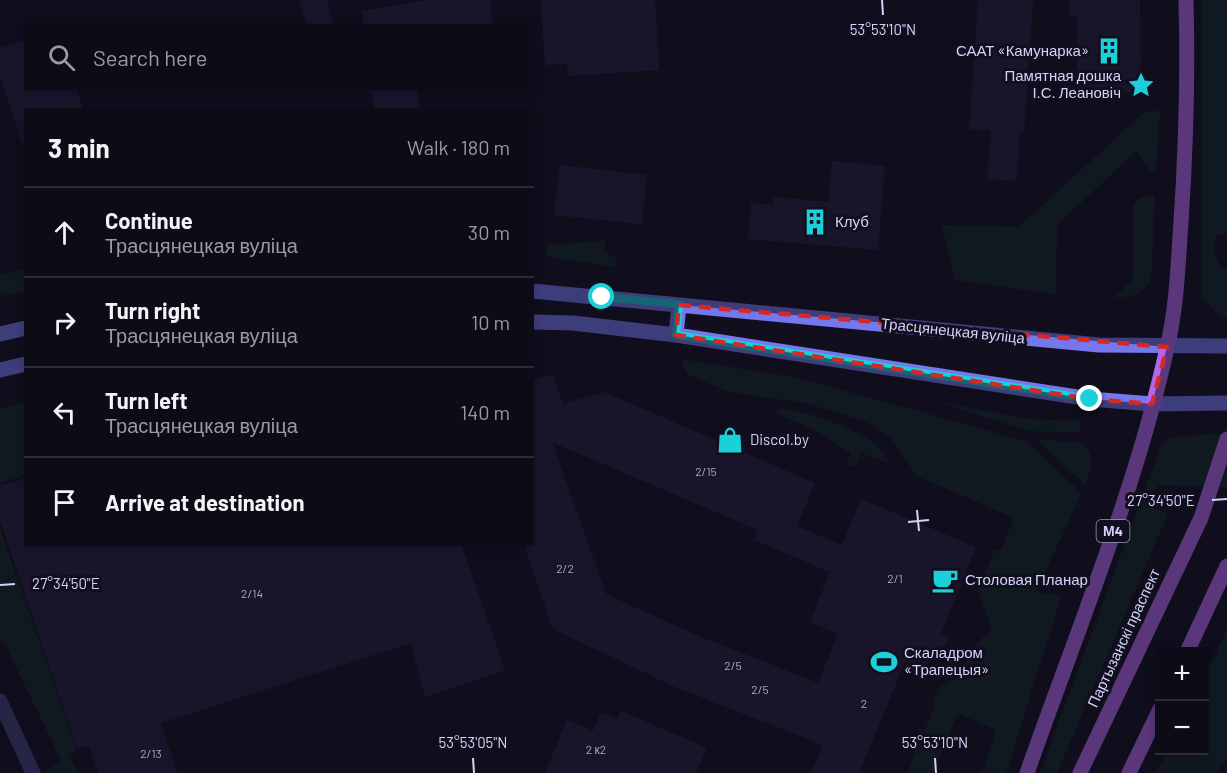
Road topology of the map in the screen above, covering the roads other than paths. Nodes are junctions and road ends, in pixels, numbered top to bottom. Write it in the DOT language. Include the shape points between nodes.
graph roads {
  1 [pos="1186,0"];
  2 [pos="534,291"];
  3 [pos="679,304"];
  4 [pos="534,322"];
  5 [pos="24,328"];
  6 [pos="0,334"];
  7 [pos="676,335"];
  8 [pos="1227,346"];
  9 [pos="1167,347"];
  10 [pos="24,364"];
  11 [pos="0,370"];
  12 [pos="1152,404"];
  13 [pos="1227,404"];
  14 [pos="1227,438"];
  15 [pos="1227,566"];
  16 [pos="1189,647"];
  17 [pos="0,701"];
  18 [pos="1155,719"];
  19 [pos="33,773"];
  20 [pos="1027,773"];
  21 [pos="1080,773"];
  22 [pos="1129,773"];
  1 -- 9 [label="main road" via="1184,182 1176,298"];
  2 -- 3 [label="main road, Трасцянецкая вуліца"];
  3 -- 7 [label="main road"];
  3 -- 9 [label="main road, Трасцянецкая вуліца" via="1099,345"];
  4 -- 7 [label="main road"];
  5 -- 6 [label="main road"];
  7 -- 12 [label="main road" via="1090,399"];
  8 -- 9 [label="main road, Трасцянецкая вуліца"];
  9 -- 12 [label="main road, М4"];
  10 -- 11 [label="main road"];
  12 -- 13 [label="main road"];
  12 -- 20 [label="main road, М4" via="1136,465"];
  14 -- 21 [label="main road, Партызанскі праспект" via="1201,518"];
  15 -- 16 [label="main road"];
  17 -- 19 [label="street"];
  18 -- 22 [label="main road"];
}
